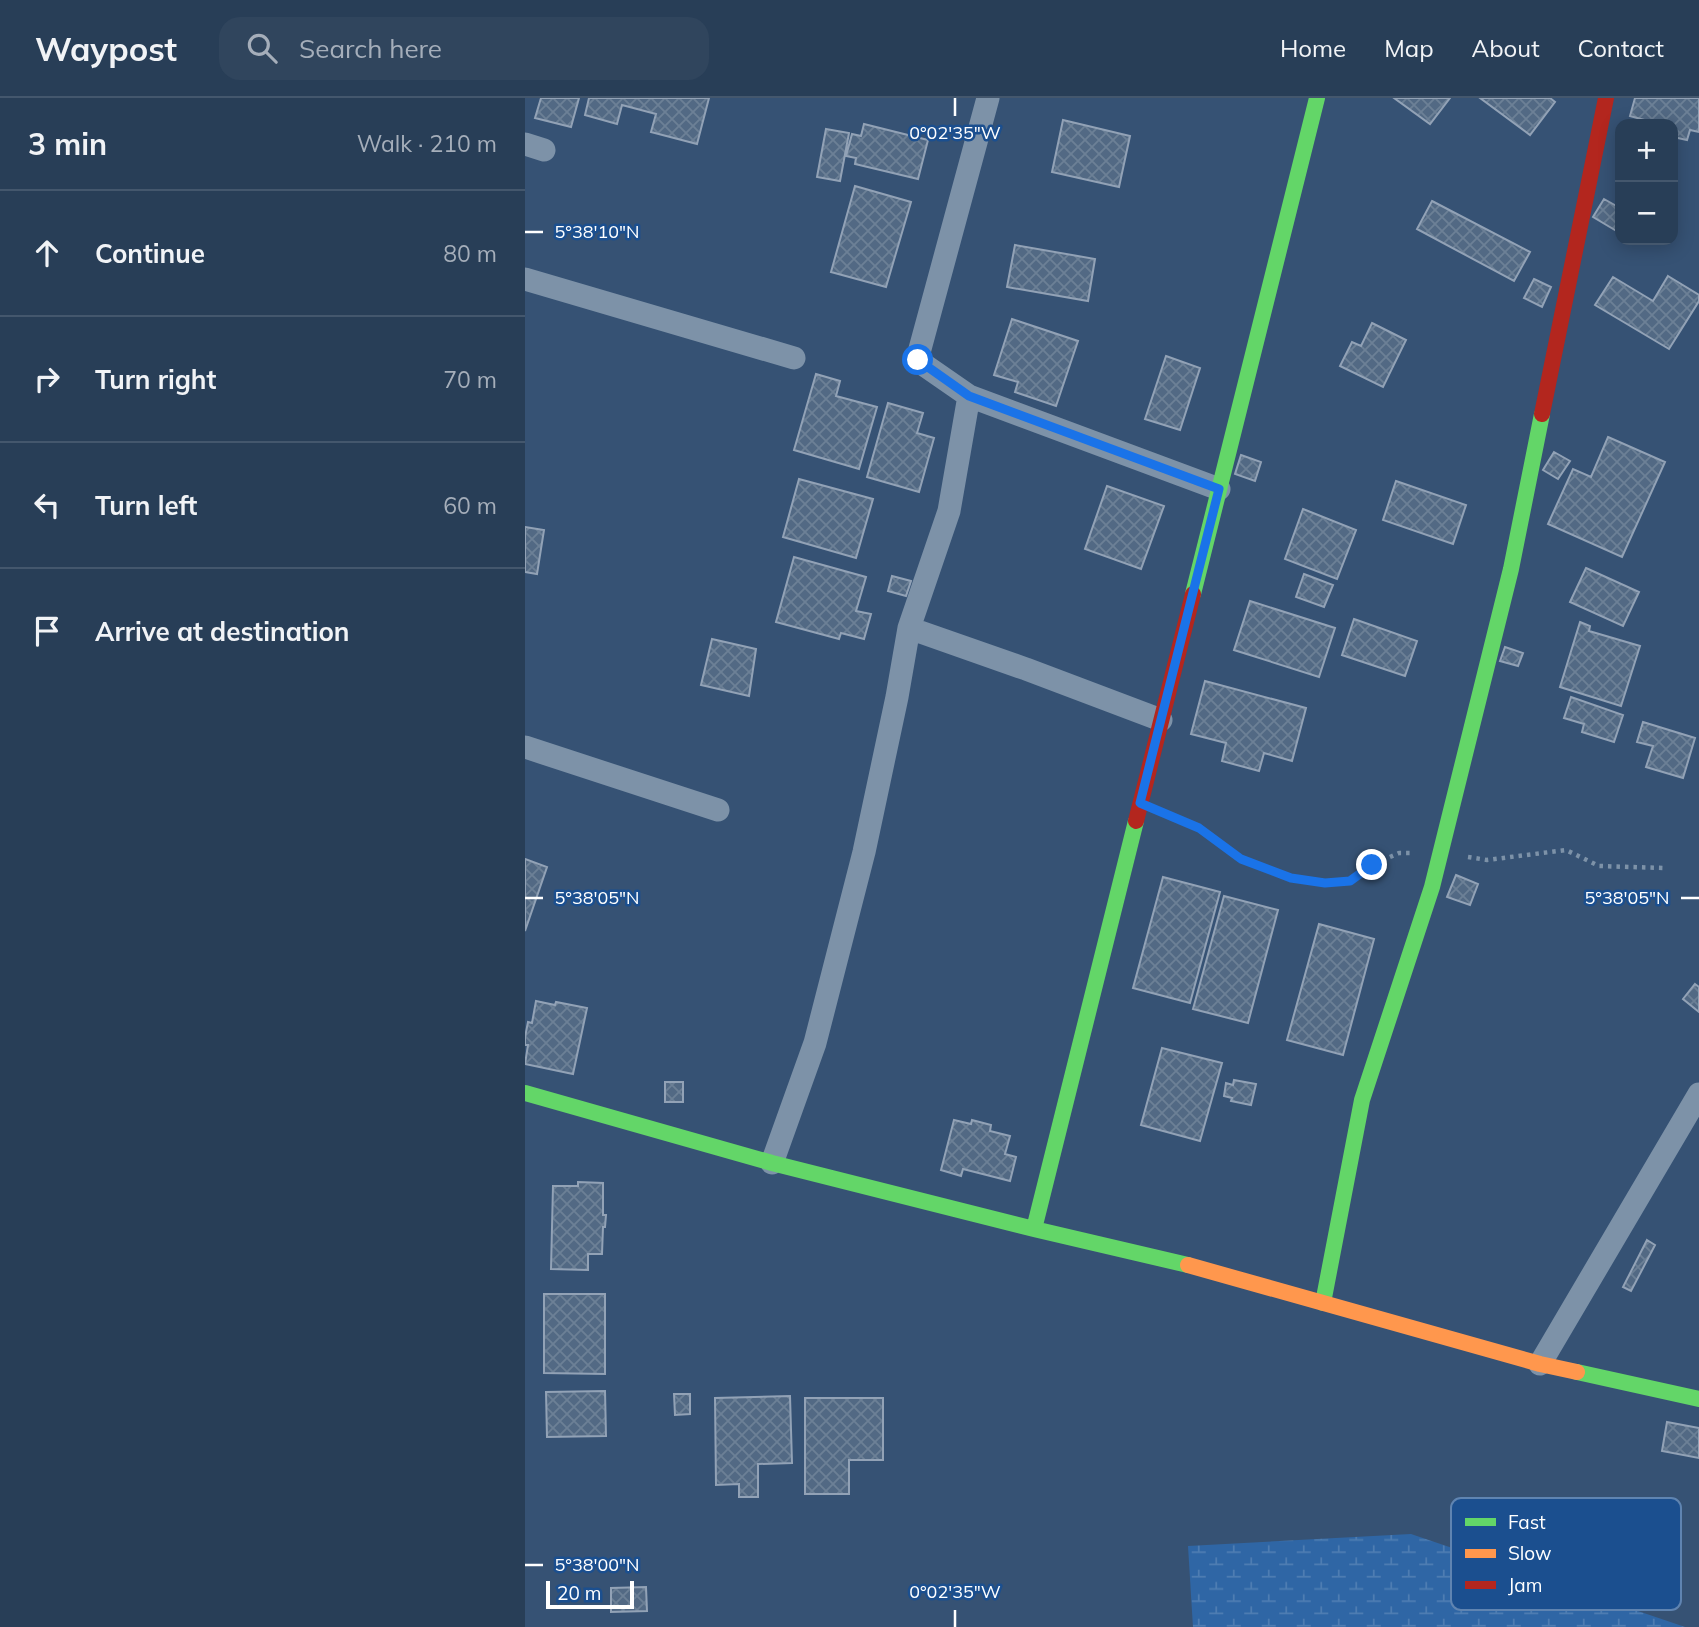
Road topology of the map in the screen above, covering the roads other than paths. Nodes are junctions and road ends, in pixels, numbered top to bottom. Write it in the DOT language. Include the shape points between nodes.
graph roads {
  1 [pos="988,98"];
  2 [pos="1317,98"];
  3 [pos="1606,98"];
  4 [pos="525,279"];
  5 [pos="794,358"];
  6 [pos="969,396"];
  7 [pos="1219,489"];
  8 [pos="909,628"];
  9 [pos="1161,720"];
  10 [pos="525,747"];
  11 [pos="718,810"];
  12 [pos="525,1093"];
  13 [pos="1699,1094"];
  14 [pos="772,1163"];
  15 [pos="1034,1229"];
  16 [pos="1323,1303"];
  17 [pos="1540,1364"];
  18 [pos="1699,1399"];
  1 -- 6 [label="street" via="918,360"];
  2 -- 7 [label="street"];
  3 -- 16 [label="street" via="1511,569 1432,887 1362,1100"];
  4 -- 5 [label="street"];
  6 -- 7 [label="street"];
  6 -- 8 [label="street" via="949,511"];
  7 -- 9 [label="street"];
  8 -- 9 [label="street"];
  8 -- 14 [label="street" via="857,878 815,1043"];
  9 -- 15 [label="street"];
  10 -- 11 [label="street"];
  12 -- 14 [label="street"];
  13 -- 17 [label="street"];
  14 -- 15 [label="street"];
  15 -- 16 [label="street" via="1157,1256"];
  16 -- 17 [label="street"];
  17 -- 18 [label="street"];
}
